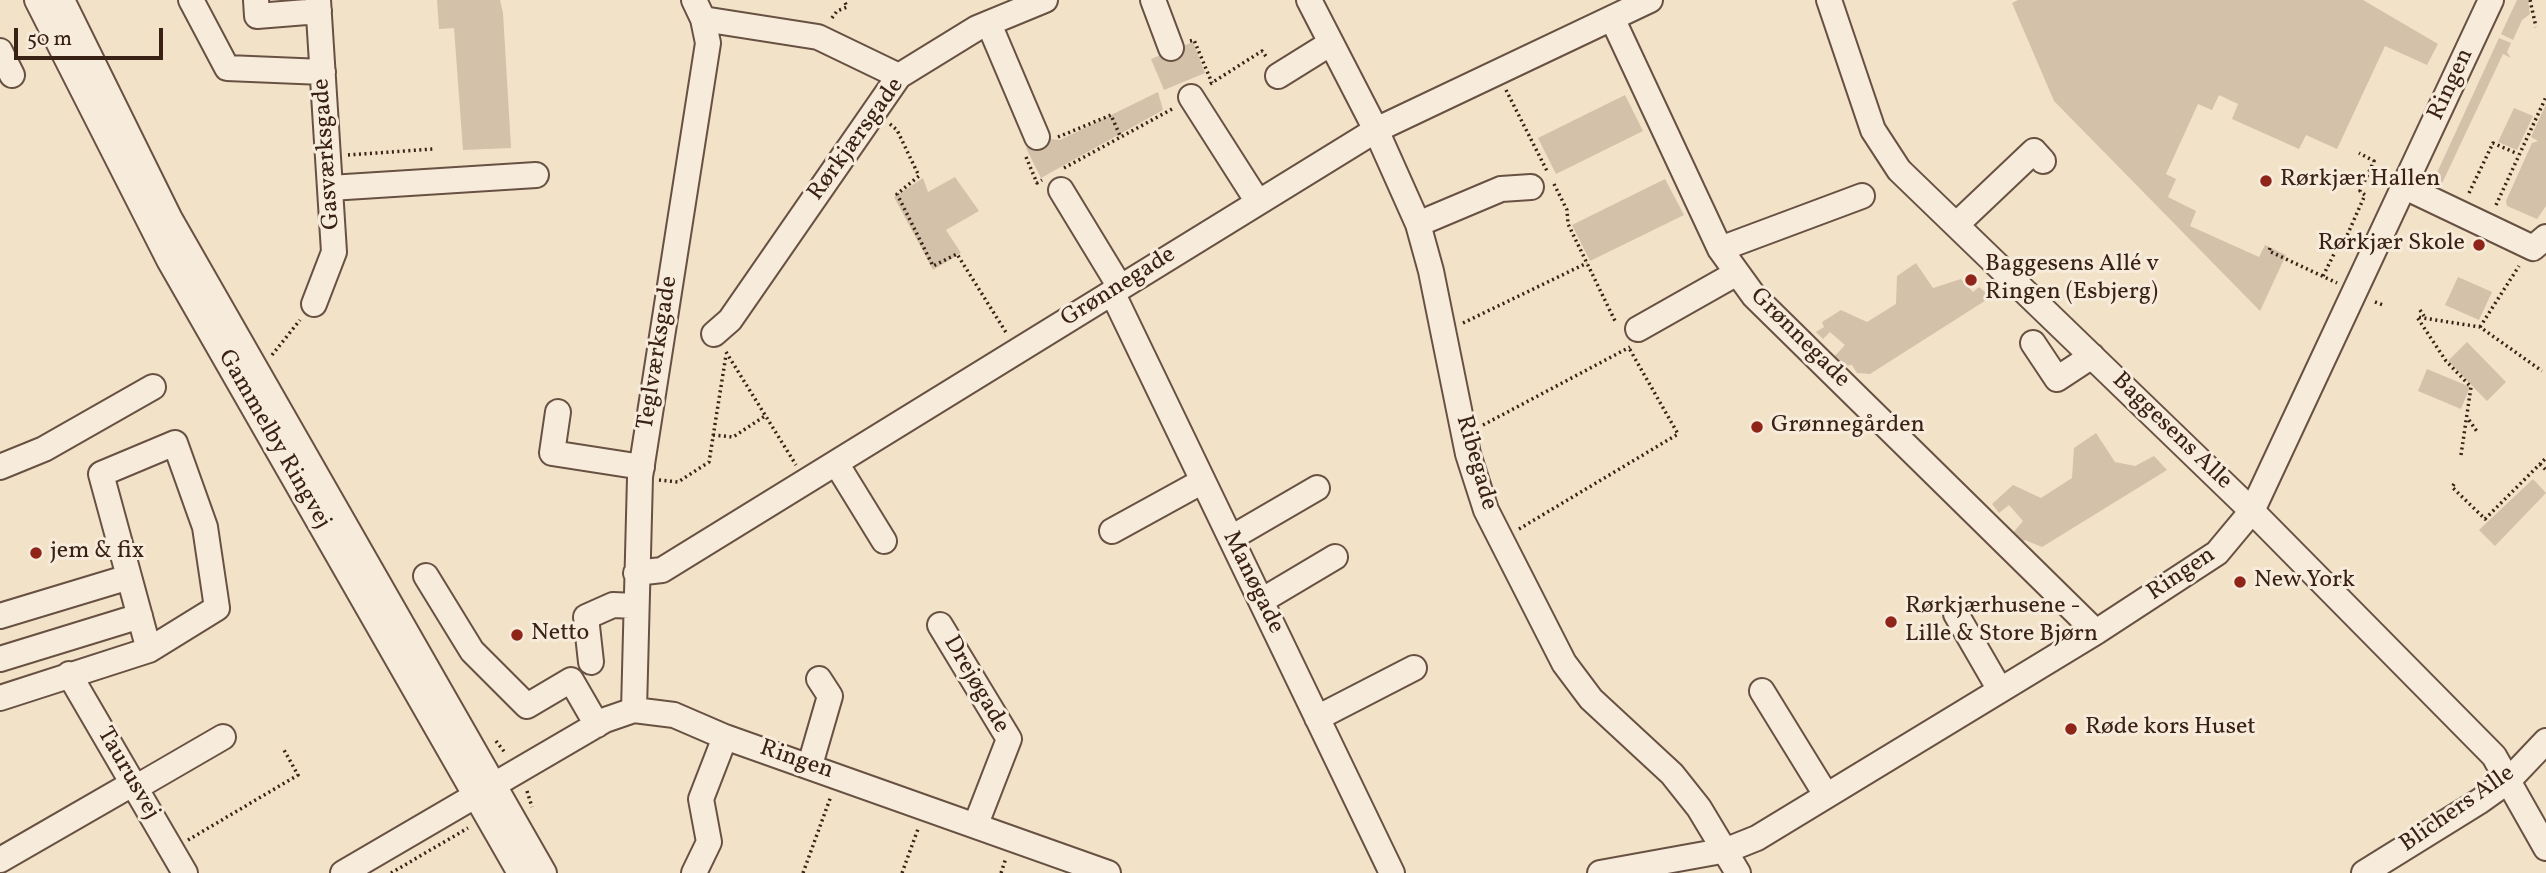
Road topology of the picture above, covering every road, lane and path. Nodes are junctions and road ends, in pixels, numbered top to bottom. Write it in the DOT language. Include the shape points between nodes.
graph roads {
  1 [pos="37,0"];
  2 [pos="62,0"];
  3 [pos="191,0"];
  4 [pos="256,0"];
  5 [pos="1045,0"];
  6 [pos="1153,0"];
  7 [pos="1309,0"];
  8 [pos="1650,0"];
  9 [pos="1829,0"];
  10 [pos="2491,0"];
  11 [pos="2530,0"];
  12 [pos="319,5"];
  13 [pos="698,9"];
  14 [pos="1612,19"];
  15 [pos="989,24"];
  16 [pos="2536,27"];
  17 [pos="1331,43"];
  18 [pos="1171,48"];
  19 [pos="0,51"];
  20 [pos="323,72"];
  21 [pos="1497,73"];
  22 [pos="12,75"];
  23 [pos="899,76"];
  24 [pos="1278,76"];
  25 [pos="1212,83"];
  26 [pos="2546,96"];
  27 [pos="1191,97"];
  28 [pos="876,110"];
  29 [pos="1376,130"];
  30 [pos="1037,137"];
  31 [pos="1121,138"];
  32 [pos="433,149"];
  33 [pos="2359,153"];
  34 [pos="2519,155"];
  35 [pos="328,157"];
  36 [pos="2043,161"];
  37 [pos="536,174"];
  38 [pos="1056,180"];
  39 [pos="1531,187"];
  40 [pos="2404,187"];
  41 [pos="330,188"];
  42 [pos="1862,196"];
  43 [pos="1258,202"];
  44 [pos="2459,214"];
  45 [pos="1418,223"];
  46 [pos="1956,225"];
  47 [pos="2486,226"];
  48 [pos="2540,242"];
  49 [pos="2329,247"];
  50 [pos="2270,248"];
  51 [pos="1720,249"];
  52 [pos="2336,250"];
  53 [pos="1587,263"];
  54 [pos="1737,273"];
  55 [pos="2323,276"];
  56 [pos="1116,290"];
  57 [pos="2354,292"];
  58 [pos="314,304"];
  59 [pos="2383,305"];
  60 [pos="2420,310"];
  61 [pos="2424,316"];
  62 [pos="2413,325"];
  63 [pos="2420,325"];
  64 [pos="2480,327"];
  65 [pos="1444,332"];
  66 [pos="1627,335"];
  67 [pos="720,343"];
  68 [pos="2033,343"];
  69 [pos="1017,351"];
  70 [pos="2092,356"];
  71 [pos="266,362"];
  72 [pos="2542,370"];
  73 [pos="153,387"];
  74 [pos="558,412"];
  75 [pos="765,416"];
  76 [pos="2468,418"];
  77 [pos="2478,433"];
  78 [pos="713,435"];
  79 [pos="1464,435"];
  80 [pos="2461,455"];
  81 [pos="2546,458"];
  82 [pos="836,463"];
  83 [pos="2540,464"];
  84 [pos="0,467"];
  85 [pos="2546,470"];
  86 [pos="641,472"];
  87 [pos="806,481"];
  88 [pos="1203,481"];
  89 [pos="2454,484"];
  90 [pos="1317,488"];
  91 [pos="2252,511"];
  92 [pos="1112,531"];
  93 [pos="1231,538"];
  94 [pos="1501,539"];
  95 [pos="884,541"];
  96 [pos="1335,556"];
  97 [pos="636,573"];
  98 [pos="426,576"];
  99 [pos="129,577"];
  100 [pos="1261,601"];
  101 [pos="636,606"];
  102 [pos="1956,614"];
  103 [pos="0,616"];
  104 [pos="139,616"];
  105 [pos="940,625"];
  106 [pos="2096,632"];
  107 [pos="149,649"];
  108 [pos="0,659"];
  109 [pos="591,662"];
  110 [pos="1414,668"];
  111 [pos="69,674"];
  112 [pos="819,679"];
  113 [pos="2000,690"];
  114 [pos="1762,691"];
  115 [pos="1387,697"];
  116 [pos="0,698"];
  117 [pos="634,710"];
  118 [pos="1320,724"];
  119 [pos="597,725"];
  120 [pos="223,737"];
  121 [pos="725,737"];
  122 [pos="2546,741"];
  123 [pos="284,750"];
  124 [pos="810,765"];
  125 [pos="838,775"];
  126 [pos="2508,780"];
  127 [pos="134,786"];
  128 [pos="483,790"];
  129 [pos="1826,795"];
  130 [pos="926,806"];
  131 [pos="976,824"];
  132 [pos="468,828"];
  133 [pos="2546,848"];
  134 [pos="171,850"];
  135 [pos="1727,850"];
  136 [pos="0,860"];
  137 [pos="185,873"];
  138 [pos="343,873"];
  139 [pos="391,873"];
  140 [pos="520,873"];
  141 [pos="544,873"];
  142 [pos="694,873"];
  143 [pos="803,873"];
  144 [pos="902,873"];
  145 [pos="1108,873"];
  146 [pos="1392,873"];
  147 [pos="1600,873"];
  148 [pos="1738,873"];
  149 [pos="2364,873"];
  1 -- 128 [label="street, Gammelby Ringvej" via="169,260"];
  2 -- 128 [label="street, Gammelby Ringvej" via="170,219"];
  3 -- 20 [label="street" via="227,68"];
  4 -- 12 [label="street" via="257,16"];
  5 -- 15 [label="street, Rørkjærsgade"];
  6 -- 18 [label="street"];
  7 -- 17 [label="street, Ribegade"];
  8 -- 14 [label="street, Grønnegade"];
  9 -- 46 [label="street, Baggesens Alle" via="1873,130 1899,170"];
  10 -- 40 [label="street, Ringen"];
  11 -- 16 [label="path"];
  12 -- 20 [label="street, Gasværksgade"];
  13 -- 23 [label="street" via="818,37"];
  13 -- 86 [label="street, Teglværksgade" via="708,43"];
  14 -- 21 [label="street, Grønnegade"];
  14 -- 51 [label="street, Grønnegade"];
  15 -- 23 [label="street, Rørkjærsgade"];
  15 -- 30 [label="street"];
  17 -- 24 [label="street"];
  17 -- 29 [label="street, Ribegade"];
  18 -- 25 [label="path" via="1194,40"];
  19 -- 22 [label="street"];
  20 -- 35 [label="street, Gasværksgade"];
  21 -- 29 [label="street, Grønnegade"];
  21 -- 53 [label="path" via="1567,210"];
  23 -- 28 [label="street, Rørkjærsgade"];
  24 -- 25 [label="path" via="1262,51"];
  25 -- 27 [label="path"];
  26 -- 34 [label="path"];
  27 -- 31 [label="path"];
  27 -- 43 [label="street"];
  28 -- 67 [label="street, Rørkjærsgade" via="730,320"];
  28 -- 69 [label="path" via="897,130 919,176 897,194 933,266 957,254"];
  29 -- 43 [label="street, Grønnegade"];
  29 -- 45 [label="street, Ribegade"];
  30 -- 31 [label="path" via="1059,137 1111,116"];
  30 -- 38 [label="path" via="1022,147 1037,183"];
  31 -- 38 [label="path"];
  32 -- 35 [label="path"];
  33 -- 52 [label="path" via="2374,161 2360,191 2365,195 2341,249"];
  34 -- 44 [label="path" via="2493,143"];
  34 -- 47 [label="path"];
  35 -- 41 [label="street, Gasværksgade"];
  36 -- 46 [label="street" via="2034,151"];
  37 -- 41 [label="street"];
  38 -- 56 [label="street, Manøgade"];
  39 -- 45 [label="street" via="1501,189"];
  40 -- 44 [label="street"];
  40 -- 57 [label="street, Ringen"];
  41 -- 58 [label="street, Gasværksgade" via="334,252"];
  42 -- 51 [label="street"];
  43 -- 56 [label="street, Grønnegade"];
  44 -- 47 [label="street"];
  45 -- 65 [label="street, Ribegade"];
  46 -- 70 [label="street, Baggesens Alle"];
  47 -- 48 [label="street"];
  48 -- 64 [label="path" via="2508,281"];
  49 -- 52 [label="path"];
  50 -- 55 [label="path"];
  51 -- 54 [label="street, Grønnegade"];
  52 -- 55 [label="path"];
  53 -- 65 [label="path"];
  53 -- 66 [label="path"];
  54 -- 66 [label="street"];
  54 -- 106 [label="street, Grønnegade" via="1754,296"];
  55 -- 57 [label="path"];
  56 -- 69 [label="street, Grønnegade"];
  56 -- 88 [label="street, Manøgade"];
  57 -- 59 [label="path"];
  57 -- 91 [label="street, Ringen"];
  58 -- 71 [label="path"];
  60 -- 61 [label="path"];
  61 -- 63 [label="path" via="2417,317"];
  61 -- 64 [label="path"];
  62 -- 63 [label="path"];
  63 -- 76 [label="path" via="2471,387"];
  64 -- 72 [label="path"];
  65 -- 79 [label="street, Ribegade"];
  66 -- 79 [label="path"];
  66 -- 94 [label="path" via="1678,434"];
  67 -- 75 [label="path"];
  67 -- 78 [label="path"];
  68 -- 70 [label="street" via="2057,379"];
  69 -- 82 [label="street, Grønnegade"];
  70 -- 91 [label="street, Baggesens Alle"];
  73 -- 84 [label="street" via="44,449"];
  74 -- 86 [label="street" via="552,453"];
  75 -- 78 [label="path" via="733,437"];
  75 -- 87 [label="path"];
  76 -- 77 [label="path"];
  76 -- 80 [label="path"];
  78 -- 86 [label="path" via="709,462 678,482"];
  79 -- 94 [label="street, Ribegade" via="1486,510"];
  81 -- 83 [label="path"];
  82 -- 87 [label="street, Grønnegade"];
  82 -- 95 [label="street"];
  83 -- 85 [label="path"];
  83 -- 89 [label="path" via="2485,519"];
  86 -- 97 [label="street, Teglværksgade"];
  87 -- 97 [label="street, Grønnegade" via="662,570"];
  88 -- 92 [label="street"];
  88 -- 93 [label="street, Manøgade"];
  90 -- 93 [label="street"];
  91 -- 106 [label="street, Ringen" via="2217,553"];
  91 -- 126 [label="street, Baggesens Alle" via="2494,755"];
  93 -- 100 [label="street, Manøgade"];
  94 -- 135 [label="street, Ribegade" via="1577,681 1672,774"];
  96 -- 100 [label="street"];
  97 -- 101 [label="street, Teglværksgade"];
  98 -- 119 [label="street" via="472,651 527,706 571,680"];
  99 -- 103 [label="street"];
  99 -- 104 [label="street"];
  99 -- 107 [label="street" via="100,474 174,443 205,527 216,608"];
  100 -- 118 [label="street, Manøgade"];
  101 -- 109 [label="street" via="613,605 586,617"];
  101 -- 117 [label="street, Teglværksgade"];
  102 -- 113 [label="street"];
  104 -- 107 [label="street"];
  104 -- 108 [label="street"];
  105 -- 131 [label="street, Drejøgade" via="1009,738"];
  106 -- 113 [label="street, Ringen"];
  107 -- 111 [label="street"];
  110 -- 118 [label="street"];
  111 -- 116 [label="street"];
  111 -- 127 [label="street, Taurusvej"];
  112 -- 124 [label="street" via="830,696"];
  113 -- 129 [label="street, Ringen"];
  114 -- 129 [label="street"];
  115 -- 118 [label="street"];
  117 -- 119 [label="street, Ringen"];
  117 -- 121 [label="street, Ringen" via="674,715"];
  118 -- 146 [label="street, Manøgade"];
  119 -- 128 [label="street, Ringen"];
  120 -- 127 [label="street"];
  121 -- 124 [label="street, Ringen"];
  121 -- 142 [label="street" via="701,799 709,842"];
  122 -- 126 [label="street, Blichers Alle"];
  123 -- 134 [label="path" via="298,775"];
  124 -- 125 [label="street, Ringen"];
  125 -- 130 [label="street, Ringen"];
  125 -- 143 [label="path"];
  126 -- 133 [label="street, Baggesens Alle"];
  126 -- 149 [label="street, Blichers Alle"];
  127 -- 134 [label="street, Taurusvej"];
  127 -- 136 [label="street"];
  128 -- 138 [label="street"];
  128 -- 140 [label="street, Gammelby Ringvej"];
  128 -- 141 [label="street, Gammelby Ringvej"];
  129 -- 135 [label="street, Ringen" via="1757,838"];
  130 -- 131 [label="street, Ringen"];
  130 -- 144 [label="path"];
  131 -- 145 [label="street, Ringen"];
  132 -- 139 [label="path"];
  134 -- 137 [label="street, Taurusvej"];
  135 -- 147 [label="street, Ringen"];
  135 -- 148 [label="street, Ribegade"];
}
